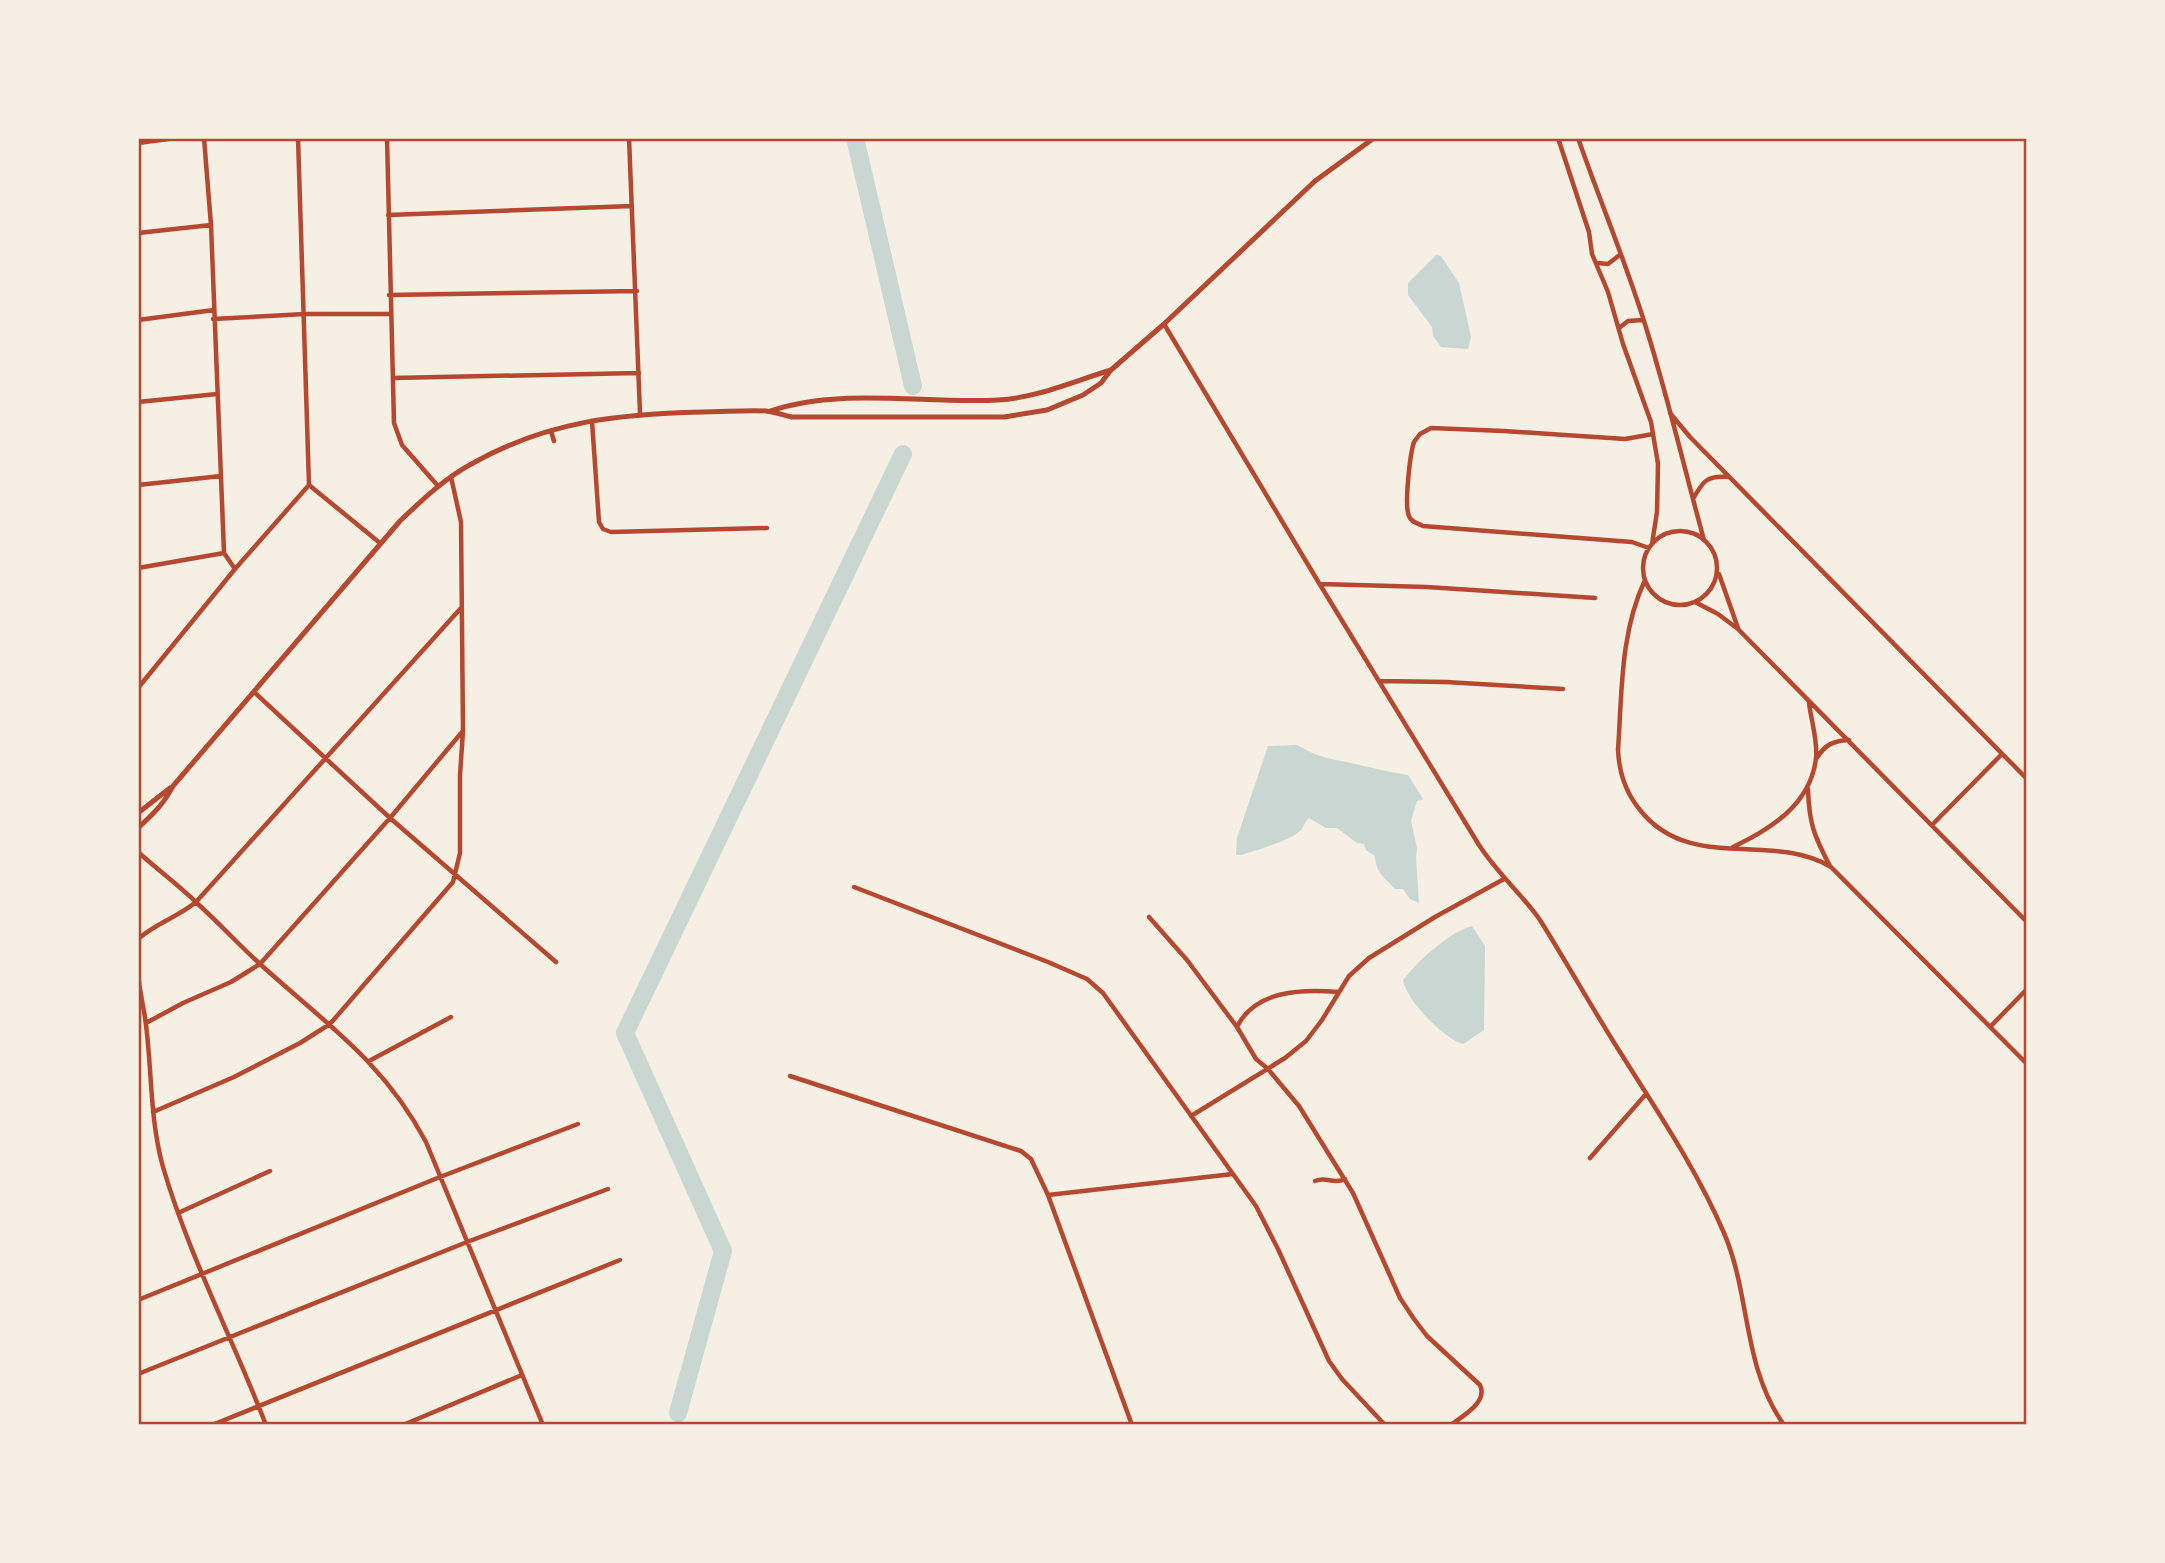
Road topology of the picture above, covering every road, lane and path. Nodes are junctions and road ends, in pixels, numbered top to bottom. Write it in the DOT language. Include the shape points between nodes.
graph roads {
  1 [pos="176,138"];
  2 [pos="204,138"];
  3 [pos="298,138"];
  4 [pos="387,138"];
  5 [pos="629,138"];
  6 [pos="1374,138"];
  7 [pos="1558,138"];
  8 [pos="1578,138"];
  9 [pos="138,143"];
  10 [pos="632,206"];
  11 [pos="388,215"];
  12 [pos="211,225"];
  13 [pos="138,233"];
  14 [pos="1621,254"];
  15 [pos="1597,263"];
  16 [pos="636,291"];
  17 [pos="389,295"];
  18 [pos="214,310"];
  19 [pos="305,314"];
  20 [pos="390,314"];
  21 [pos="214,319"];
  22 [pos="138,320"];
  23 [pos="1643,320"];
  24 [pos="1164,324"];
  25 [pos="1619,330"];
  26 [pos="1111,370"];
  27 [pos="639,373"];
  28 [pos="393,378"];
  29 [pos="217,394"];
  30 [pos="138,402"];
  31 [pos="769,411"];
  32 [pos="640,413"];
  33 [pos="1670,414"];
  34 [pos="592,420"];
  35 [pos="550,430"];
  36 [pos="1653,434"];
  37 [pos="554,441"];
  38 [pos="221,476"];
  39 [pos="451,477"];
  40 [pos="1730,477"];
  41 [pos="138,485"];
  42 [pos="309,485"];
  43 [pos="438,486"];
  44 [pos="1693,499"];
  45 [pos="767,528"];
  46 [pos="1704,540"];
  47 [pos="380,543"];
  48 [pos="1651,546"];
  49 [pos="225,553"];
  50 [pos="138,568"];
  51 [pos="235,569"];
  52 [pos="1717,571"];
  53 [pos="1645,580"];
  54 [pos="1319,583"];
  55 [pos="1595,597"];
  56 [pos="1695,602"];
  57 [pos="461,608"];
  58 [pos="1738,629"];
  59 [pos="1379,681"];
  60 [pos="138,688"];
  61 [pos="1563,690"];
  62 [pos="254,692"];
  63 [pos="1809,702"];
  64 [pos="463,731"];
  65 [pos="1849,740"];
  66 [pos="2002,754"];
  67 [pos="325,759"];
  68 [pos="1816,759"];
  69 [pos="2027,779"];
  70 [pos="173,786"];
  71 [pos="1808,788"];
  72 [pos="138,813"];
  73 [pos="390,818"];
  74 [pos="139,825"];
  75 [pos="1932,825"];
  76 [pos="1732,847"];
  77 [pos="138,852"];
  78 [pos="1831,867"];
  79 [pos="454,876"];
  80 [pos="1504,879"];
  81 [pos="854,887"];
  82 [pos="197,902"];
  83 [pos="1149,917"];
  84 [pos="2027,922"];
  85 [pos="138,939"];
  86 [pos="556,962"];
  87 [pos="260,964"];
  88 [pos="138,972"];
  89 [pos="139,989"];
  90 [pos="2027,989"];
  91 [pos="1338,992"];
  92 [pos="451,1017"];
  93 [pos="146,1023"];
  94 [pos="330,1024"];
  95 [pos="1237,1027"];
  96 [pos="1990,1027"];
  97 [pos="369,1061"];
  98 [pos="2027,1064"];
  99 [pos="1268,1069"];
  100 [pos="789,1076"];
  101 [pos="1646,1094"];
  102 [pos="153,1112"];
  103 [pos="1191,1116"];
  104 [pos="578,1124"];
  105 [pos="1590,1158"];
  106 [pos="270,1171"];
  107 [pos="1233,1174"];
  108 [pos="440,1177"];
  109 [pos="1345,1179"];
  110 [pos="1315,1181"];
  111 [pos="608,1189"];
  112 [pos="1048,1195"];
  113 [pos="178,1213"];
  114 [pos="467,1242"];
  115 [pos="620,1260"];
  116 [pos="202,1274"];
  117 [pos="138,1300"];
  118 [pos="495,1310"];
  119 [pos="229,1338"];
  120 [pos="138,1374"];
  121 [pos="523,1376"];
  122 [pos="258,1405"];
  123 [pos="212,1425"];
  124 [pos="266,1425"];
  125 [pos="403,1425"];
  126 [pos="543,1425"];
  127 [pos="1132,1425"];
  128 [pos="1385,1425"];
  129 [pos="1451,1425"];
  130 [pos="1784,1425"];
  1 -- 9 [label="street"];
  2 -- 12 [label="street"];
  3 -- 19 [label="street"];
  4 -- 11 [label="street"];
  5 -- 10 [label="street"];
  6 -- 24 [label="street" via="1315,181"];
  7 -- 15 [label="street"];
  8 -- 14 [label="street"];
  10 -- 11 [label="street"];
  10 -- 16 [label="street"];
  11 -- 17 [label="street"];
  12 -- 13 [label="street"];
  12 -- 18 [label="street"];
  14 -- 15 [label="street" via="1608,264"];
  14 -- 23 [label="street"];
  15 -- 25 [label="street"];
  16 -- 17 [label="street"];
  16 -- 27 [label="street"];
  17 -- 20 [label="street"];
  18 -- 21 [label="street"];
  18 -- 22 [label="street"];
  19 -- 20 [label="street"];
  19 -- 21 [label="street"];
  19 -- 42 [label="street"];
  20 -- 28 [label="street"];
  21 -- 29 [label="street"];
  23 -- 25 [label="street" via="1628,321"];
  23 -- 33 [label="street"];
  24 -- 26 [label="street"];
  24 -- 54 [label="street"];
  25 -- 36 [label="street"];
  26 -- 31 [label="street" via="1059,388 1000,400 844,399"];
  26 -- 31 [label="street" via="1101,383 1072,400 1047,410 1004,417 792,417"];
  27 -- 28 [label="street"];
  27 -- 32 [label="street"];
  28 -- 43 [label="street" via="397,434"];
  29 -- 30 [label="street"];
  29 -- 38 [label="street"];
  31 -- 32 [label="street"];
  32 -- 34 [label="street"];
  33 -- 40 [label="street"];
  33 -- 44 [label="street"];
  34 -- 35 [label="street"];
  34 -- 45 [label="street" via="603,529"];
  35 -- 37 [label="street"];
  35 -- 39 [label="street" via="500,448"];
  36 -- 48 [label="street" via="1658,483"];
  36 -- 48 [label="street" via="1625,439 1431,428 1414,442 1406,505 1412,521 1423,526"];
  38 -- 41 [label="street"];
  38 -- 49 [label="street"];
  39 -- 43 [label="street"];
  39 -- 57 [label="street" via="461,522"];
  40 -- 44 [label="street" via="1706,480"];
  40 -- 66 [label="street"];
  42 -- 47 [label="street"];
  42 -- 51 [label="street"];
  43 -- 47 [label="street"];
  44 -- 46 [label="street"];
  46 -- 48 [label="street" via="1681,531 1665,534"];
  46 -- 52 [label="street" via="1713,551"];
  47 -- 62 [label="street"];
  48 -- 53 [label="street" via="1643,563"];
  49 -- 50 [label="street"];
  49 -- 51 [label="street"];
  51 -- 60 [label="street"];
  52 -- 56 [label="street" via="1711,590"];
  52 -- 58 [label="street"];
  53 -- 56 [label="street" via="1651,592 1668,604"];
  53 -- 76 [label="street" via="1633,608 1626,644 1618,750 1625,786 1645,817 1661,830 1688,844"];
  54 -- 55 [label="street"];
  54 -- 59 [label="street"];
  56 -- 58 [label="street"];
  57 -- 64 [label="street"];
  57 -- 67 [label="street"];
  58 -- 63 [label="street"];
  59 -- 61 [label="street"];
  59 -- 80 [label="street"];
  62 -- 67 [label="street"];
  62 -- 70 [label="street"];
  63 -- 65 [label="street"];
  63 -- 68 [label="street"];
  64 -- 73 [label="street"];
  64 -- 79 [label="street" via="460,853"];
  65 -- 68 [label="street" via="1827,745"];
  65 -- 75 [label="street"];
  66 -- 69 [label="street"];
  66 -- 75 [label="street"];
  67 -- 73 [label="street"];
  67 -- 82 [label="street"];
  68 -- 71 [label="street"];
  70 -- 72 [label="street"];
  70 -- 74 [label="street" via="154,814"];
  71 -- 76 [label="street" via="1769,828"];
  71 -- 78 [label="street" via="1813,831"];
  73 -- 79 [label="street"];
  73 -- 87 [label="street"];
  75 -- 84 [label="street"];
  76 -- 78 [label="street" via="1804,855"];
  77 -- 82 [label="street"];
  78 -- 96 [label="street"];
  79 -- 86 [label="street"];
  79 -- 94 [label="street"];
  80 -- 91 [label="street" via="1379,950"];
  80 -- 101 [label="street" via="1539,920"];
  81 -- 103 [label="street" via="1096,985"];
  82 -- 85 [label="street"];
  82 -- 87 [label="street"];
  83 -- 95 [label="street"];
  87 -- 93 [label="street"];
  87 -- 94 [label="street"];
  88 -- 89 [label="street"];
  89 -- 93 [label="street"];
  90 -- 96 [label="street"];
  91 -- 95 [label="street" via="1276,996 1250,1009"];
  91 -- 99 [label="street" via="1306,1041"];
  92 -- 97 [label="street"];
  93 -- 102 [label="street"];
  94 -- 97 [label="street"];
  94 -- 102 [label="street" via="234,1077"];
  95 -- 99 [label="street" via="1256,1059"];
  96 -- 98 [label="street"];
  97 -- 108 [label="street" via="413,1118"];
  99 -- 103 [label="street"];
  99 -- 109 [label="street" via="1299,1106"];
  100 -- 112 [label="street" via="1021,1152 1034,1164"];
  101 -- 105 [label="street"];
  101 -- 130 [label="street" via="1701,1182 1725,1236 1756,1369"];
  102 -- 113 [label="street"];
  103 -- 107 [label="street"];
  104 -- 108 [label="street"];
  106 -- 113 [label="street"];
  107 -- 112 [label="street"];
  107 -- 128 [label="street" via="1266,1223 1329,1361"];
  108 -- 114 [label="street"];
  108 -- 116 [label="street"];
  109 -- 110 [label="street"];
  109 -- 129 [label="street" via="1400,1298 1427,1336 1479,1384 1482,1391 1476,1404"];
  111 -- 114 [label="street"];
  112 -- 127 [label="street"];
  113 -- 116 [label="street"];
  114 -- 118 [label="street"];
  114 -- 119 [label="street"];
  115 -- 118 [label="street"];
  116 -- 117 [label="street"];
  116 -- 119 [label="street"];
  118 -- 121 [label="street"];
  118 -- 122 [label="street"];
  119 -- 120 [label="street"];
  119 -- 122 [label="street"];
  121 -- 125 [label="street"];
  121 -- 126 [label="street"];
  122 -- 123 [label="street"];
  122 -- 124 [label="street"];
}
